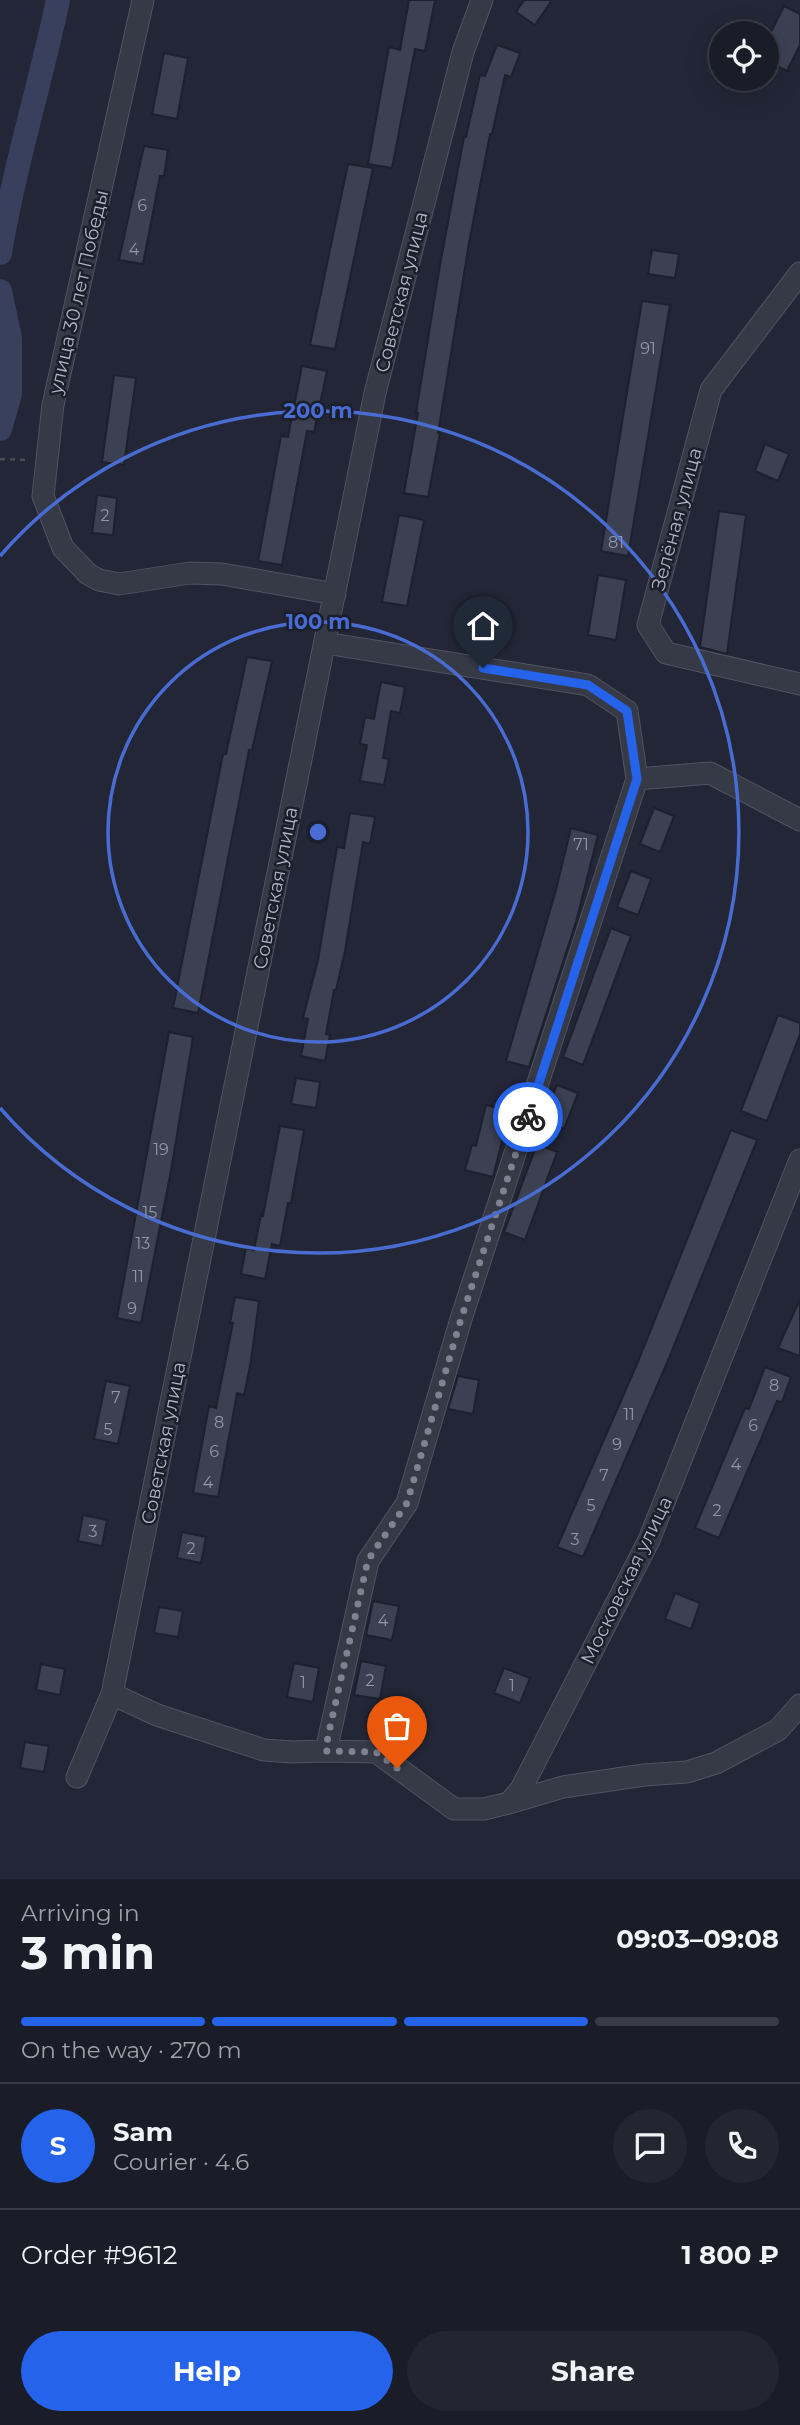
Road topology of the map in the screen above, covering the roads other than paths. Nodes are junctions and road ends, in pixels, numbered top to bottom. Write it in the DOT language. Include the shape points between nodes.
graph roads {
  1 [pos="143,0"];
  2 [pos="482,0"];
  3 [pos="800,273"];
  4 [pos="335,594"];
  5 [pos="325,643"];
  6 [pos="800,684"];
  7 [pos="637,779"];
  8 [pos="800,820"];
  9 [pos="800,1160"];
  10 [pos="112,1694"];
  11 [pos="800,1705"];
  12 [pos="326,1751"];
  13 [pos="78,1777"];
  14 [pos="509,1804"];
  1 -- 4 [label="street, улица 30 лет Победы" via="53,405 43,496 63,548 99,580 119,584 190,573 222,574"];
  2 -- 4 [label="street, Советская улица" via="463,52 375,393"];
  3 -- 6 [label="street, Зелёная улица" via="711,390 648,625 666,653"];
  4 -- 5 [label="street, Советская улица"];
  5 -- 7 [label="street" via="588,685 627,711"];
  5 -- 10 [label="street, Советская улица"];
  7 -- 8 [label="street" via="710,773"];
  7 -- 12 [label="street" via="461,1319 407,1503 368,1560"];
  9 -- 14 [label="street, Московская улица" via="649,1540 521,1789"];
  10 -- 12 [label="street" via="157,1715 264,1750"];
  10 -- 13 [label="street, Советская улица"];
  11 -- 14 [label="street" via="778,1730 716,1763 687,1772 563,1787"];
  12 -- 14 [label="street" via="376,1752 454,1808"];
}
